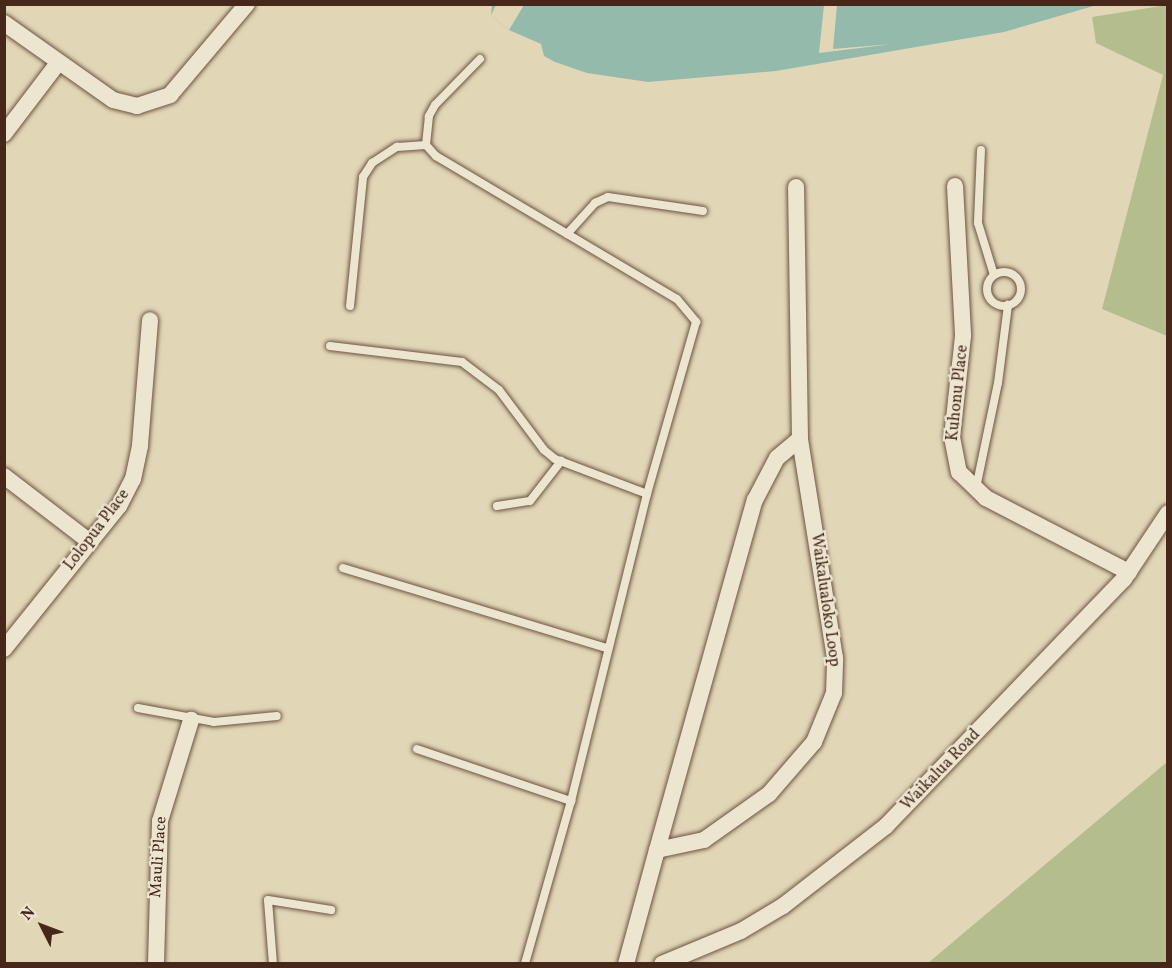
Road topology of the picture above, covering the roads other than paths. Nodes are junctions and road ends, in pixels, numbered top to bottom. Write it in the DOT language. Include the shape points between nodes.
graph roads {
  1 [pos="247,4"];
  2 [pos="4,23"];
  3 [pos="480,59"];
  4 [pos="58,63"];
  5 [pos="4,134"];
  6 [pos="426,145"];
  7 [pos="981,150"];
  8 [pos="955,186"];
  9 [pos="796,187"];
  10 [pos="703,211"];
  11 [pos="567,234"];
  12 [pos="994,275"];
  13 [pos="1008,305"];
  14 [pos="350,306"];
  15 [pos="150,320"];
  16 [pos="330,346"];
  17 [pos="800,439"];
  18 [pos="561,461"];
  19 [pos="4,476"];
  20 [pos="975,491"];
  21 [pos="647,494"];
  22 [pos="497,506"];
  23 [pos="1167,513"];
  24 [pos="90,542"];
  25 [pos="343,568"];
  26 [pos="1129,572"];
  27 [pos="607,648"];
  28 [pos="4,649"];
  29 [pos="138,708"];
  30 [pos="277,716"];
  31 [pos="191,720"];
  32 [pos="417,749"];
  33 [pos="571,801"];
  34 [pos="657,850"];
  35 [pos="331,910"];
  36 [pos="156,963"];
  37 [pos="273,963"];
  38 [pos="525,963"];
  39 [pos="626,963"];
  40 [pos="662,963"];
  1 -- 4 [label="street" via="179,86 149,105 113,100"];
  2 -- 4 [label="street"];
  3 -- 6 [label="lane" via="435,105 429,116"];
  4 -- 5 [label="street"];
  6 -- 11 [label="lane" via="436,156"];
  6 -- 14 [label="lane" via="390,151 372,163 363,177"];
  7 -- 12 [label="lane" via="978,223"];
  8 -- 20 [label="street, Kuhonu Place" via="963,336 952,449 959,472"];
  9 -- 17 [label="street, Waikalualoko Loop"];
  10 -- 11 [label="lane" via="608,197 595,203"];
  11 -- 21 [label="lane" via="677,299 696,322"];
  12 -- 13 [label="lane" via="987,293 995,303"];
  12 -- 13 [label="lane" via="1007,272 1018,279 1021,292"];
  13 -- 20 [label="lane" via="998,382"];
  15 -- 24 [label="street, Lolopua Place" via="138,462 127,493"];
  16 -- 18 [label="lane" via="462,362 499,390 544,450"];
  17 -- 34 [label="street" via="777,458 755,500"];
  17 -- 34 [label="street, Waikalualoko Loop" via="835,658 830,710 800,761 749,811 704,840"];
  18 -- 21 [label="lane"];
  18 -- 22 [label="lane" via="530,501"];
  19 -- 24 [label="street"];
  20 -- 26 [label="street, Kuhonu Place"];
  21 -- 27 [label="lane"];
  23 -- 26 [label="street, Waikalua Road"];
  24 -- 28 [label="street, Lolopua Place"];
  25 -- 27 [label="lane"];
  26 -- 40 [label="street, Waikalua Road" via="924,789 855,853 750,926"];
  27 -- 33 [label="lane"];
  29 -- 31 [label="lane"];
  30 -- 31 [label="lane" via="236,722"];
  31 -- 36 [label="street, Mauli Place" via="160,821"];
  32 -- 33 [label="lane"];
  33 -- 38 [label="lane"];
  34 -- 39 [label="street"];
  35 -- 37 [label="lane" via="268,900"];
}
